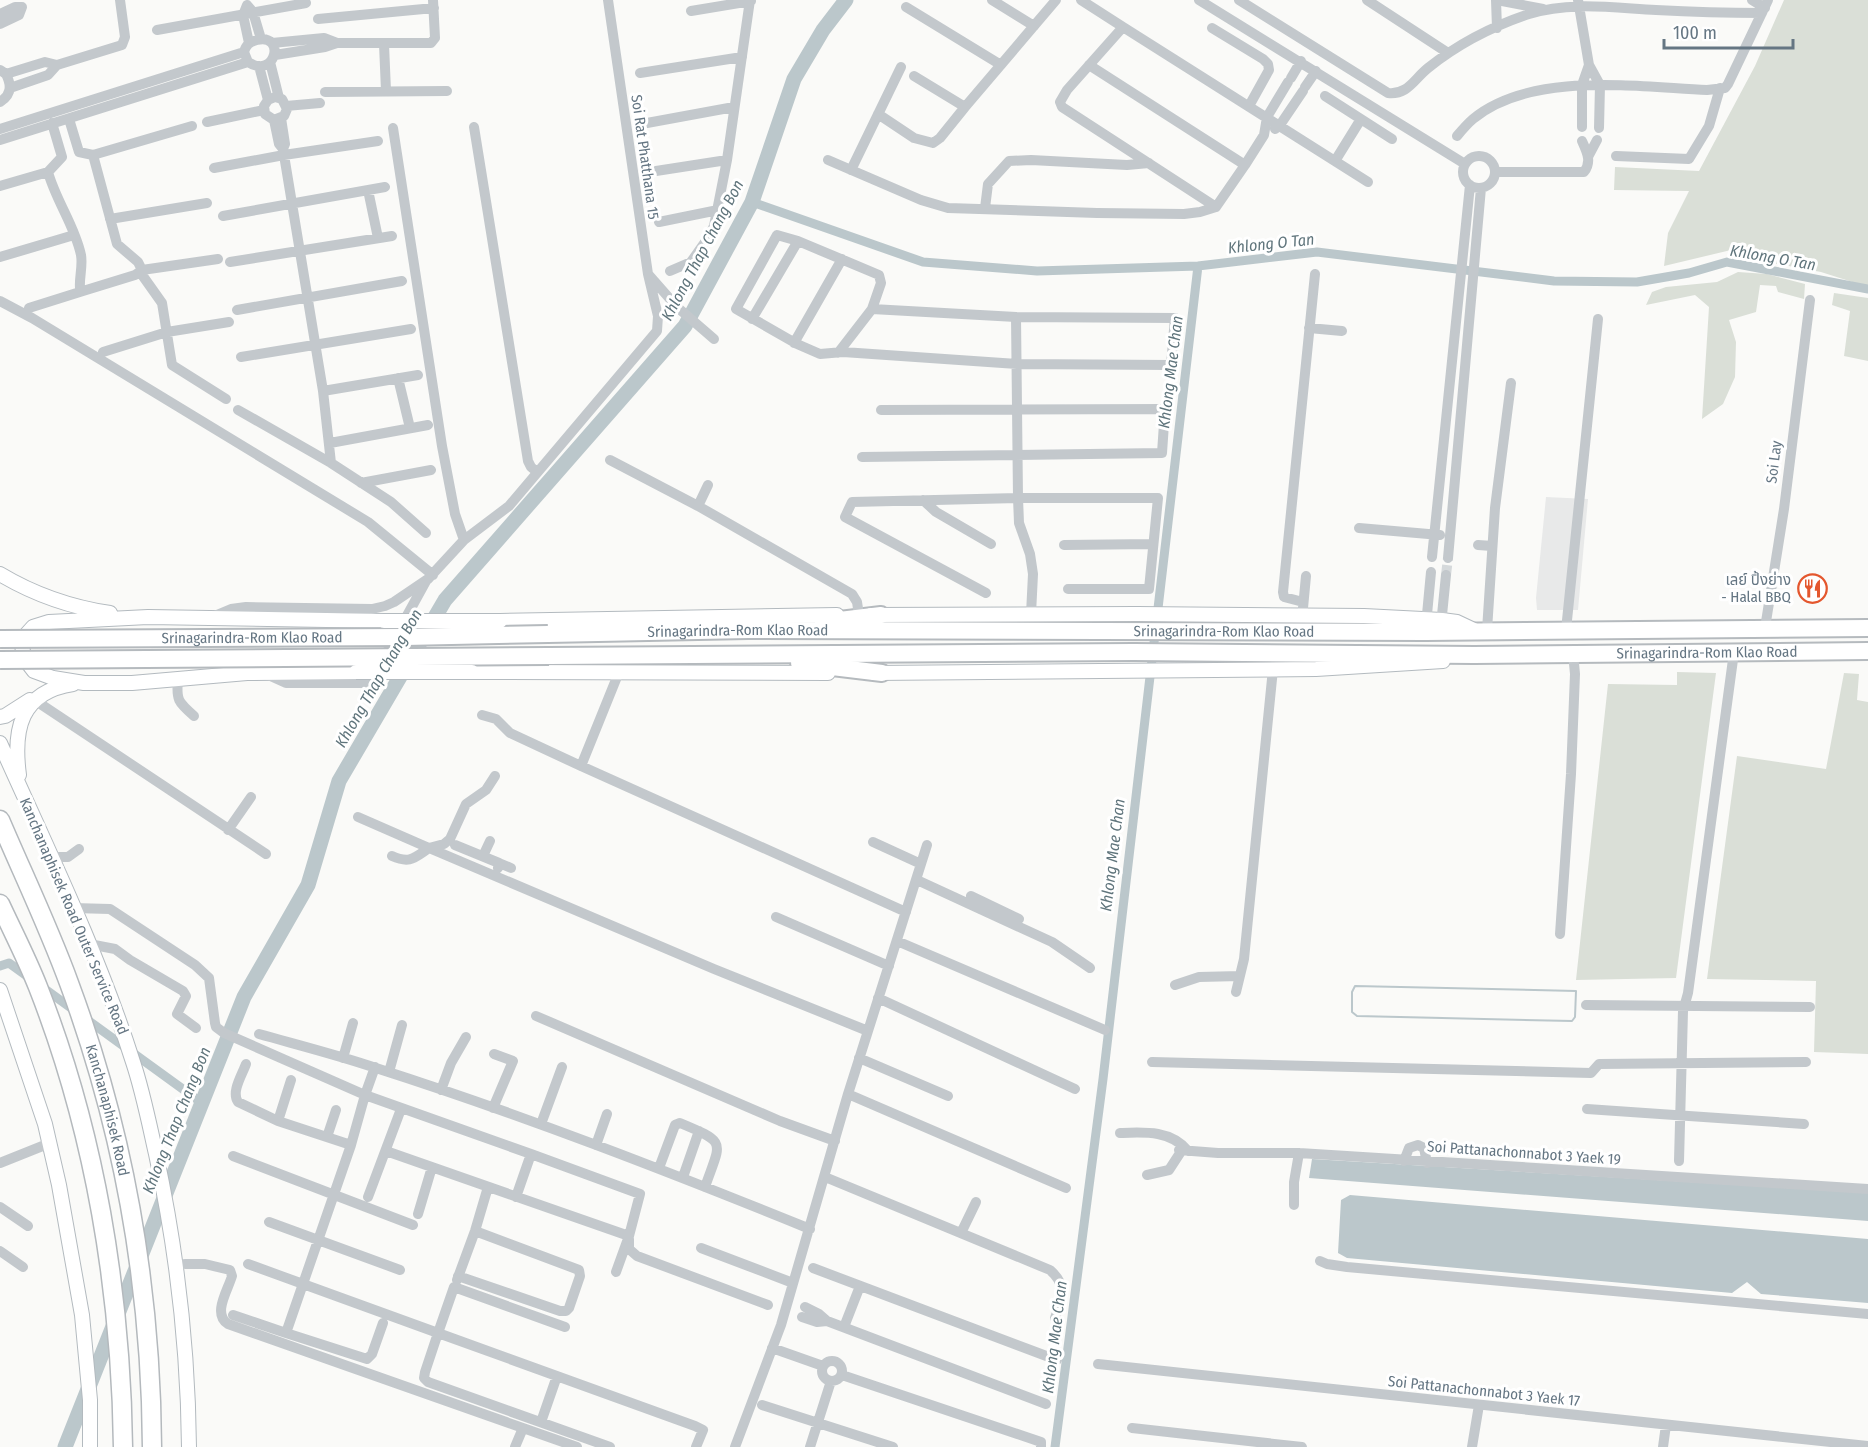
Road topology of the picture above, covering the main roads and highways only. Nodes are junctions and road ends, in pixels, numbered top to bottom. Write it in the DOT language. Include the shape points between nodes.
graph roads {
  1 [pos="0,574"];
  2 [pos="881,615"];
  3 [pos="148,617"];
  4 [pos="1434,625"];
  5 [pos="1868,628"];
  6 [pos="748,630"];
  7 [pos="0,639"];
  8 [pos="1868,651"];
  9 [pos="732,654"];
  10 [pos="1474,655"];
  11 [pos="0,660"];
  12 [pos="882,673"];
  13 [pos="84,683"];
  14 [pos="49,692"];
  15 [pos="0,717"];
  16 [pos="0,744"];
  17 [pos="21,791"];
  18 [pos="1,823"];
  19 [pos="0,904"];
  20 [pos="0,990"];
  21 [pos="90,1447"];
  22 [pos="123,1447"];
  23 [pos="152,1447"];
  24 [pos="189,1447"];
  1 -- 3 [label="main road" via="56,602"];
  2 -- 3 [label="main road, Srinagarindra-Rom Klao Road, bridge" via="500,621 384,621 245,614 206,620"];
  2 -- 4 [label="main road, Srinagarindra-Rom Klao Road" via="1180,614 1303,609"];
  2 -- 6 [label="main road"];
  3 -- 13 [label="main road" via="49,622 28,631 22,652 28,666 43,675"];
  4 -- 5 [label="main road, Srinagarindra-Rom Klao Road" via="1481,630"];
  4 -- 6 [label="main road, Srinagarindra-Rom Klao Road" via="1178,632"];
  6 -- 7 [label="main road, Srinagarindra-Rom Klao Road, bridge"];
  8 -- 10 [label="main road, Srinagarindra-Rom Klao Road"];
  9 -- 10 [label="main road, Srinagarindra-Rom Klao Road"];
  9 -- 11 [label="main road, Srinagarindra-Rom Klao Road, bridge"];
  9 -- 12 [label="main road"];
  10 -- 12 [label="main road, Srinagarindra-Rom Klao Road" via="1412,664 1273,669"];
  12 -- 13 [label="main road, Srinagarindra-Rom Klao Road, bridge" via="262,673 121,684"];
  13 -- 14 [label="main road"];
  14 -- 15 [label="main road"];
  14 -- 17 [label="main road" via="25,712 18,730"];
  16 -- 17 [label="main road, Kanchanaphisek Road Outer Service Road"];
  17 -- 24 [label="main road, Kanchanaphisek Road Outer Service Road" via="118,1017 144,1101 173,1245 185,1340"];
  18 -- 23 [label="highway, Kanchanaphisek Road" via="69,983 108,1109 132,1217 145,1311"];
  19 -- 22 [label="highway, Kanchanaphisek Road" via="38,985 53,1028 97,1193 116,1314"];
  20 -- 21 [label="main road" via="50,1143 69,1237 83,1325"];
}
